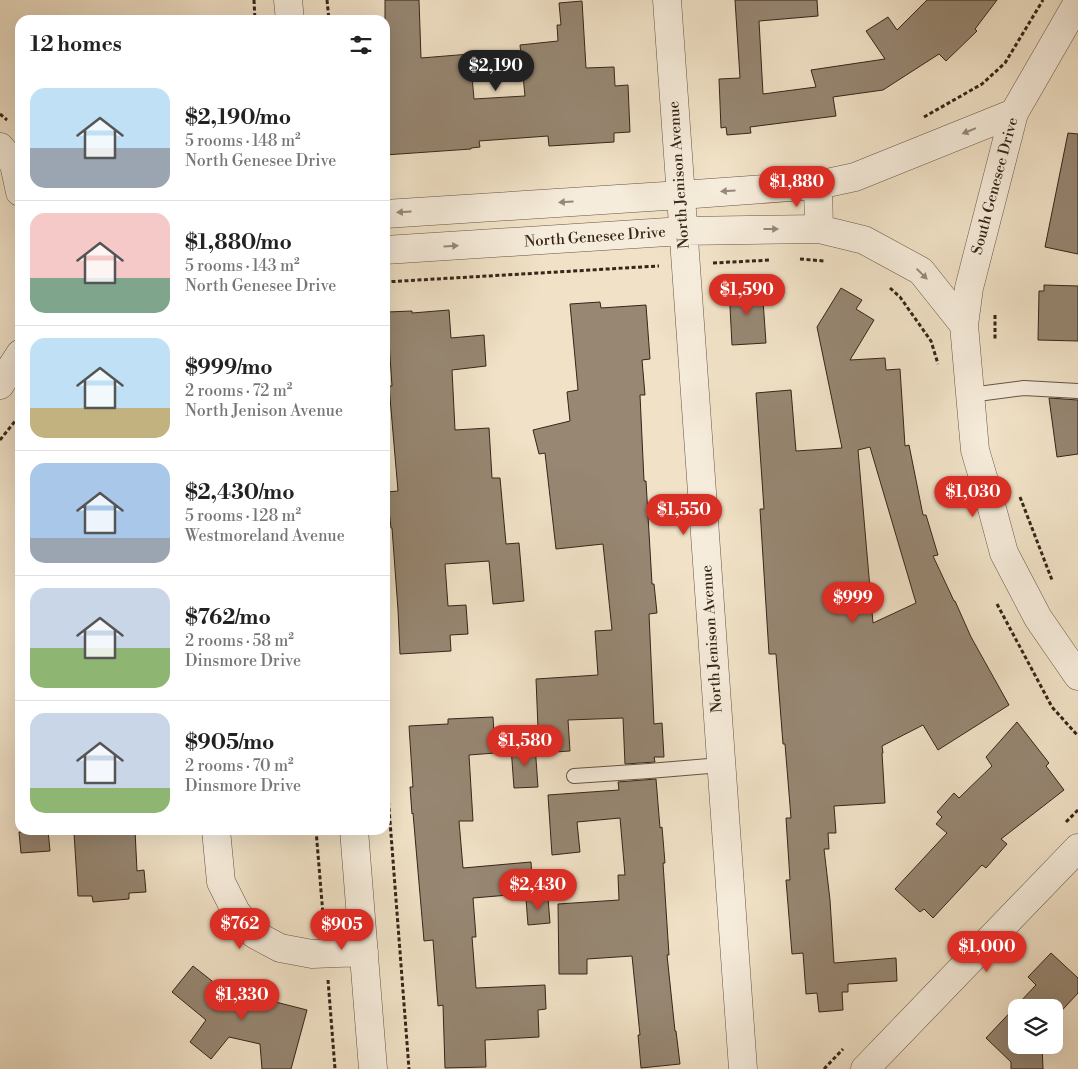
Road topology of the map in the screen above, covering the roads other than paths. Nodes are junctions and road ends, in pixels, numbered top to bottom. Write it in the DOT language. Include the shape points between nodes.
graph roads {
  1 [pos="288,0"];
  2 [pos="667,0"];
  3 [pos="1078,2"];
  4 [pos="290,15"];
  5 [pos="1014,113"];
  6 [pos="11,160"];
  7 [pos="15,174"];
  8 [pos="818,185"];
  9 [pos="681,195"];
  10 [pos="390,214"];
  11 [pos="819,229"];
  12 [pos="683,231"];
  13 [pos="390,250"];
  14 [pos="964,325"];
  15 [pos="15,361"];
  16 [pos="0,386"];
  17 [pos="1078,390"];
  18 [pos="970,395"];
  19 [pos="1078,676"];
  20 [pos="721,765"];
  21 [pos="574,776"];
  22 [pos="216,835"];
  23 [pos="354,835"];
  24 [pos="1078,848"];
  25 [pos="364,952"];
  26 [pos="373,1069"];
  27 [pos="743,1069"];
  28 [pos="865,1069"];
  1 -- 4 [label="street"];
  2 -- 9 [label="street, North Jenison Avenue"];
  3 -- 5 [label="street, South Genesee Drive"];
  5 -- 8 [label="street, one-way" via="855,177"];
  5 -- 14 [label="street, South Genesee Drive" via="968,288"];
  6 -- 7 [label="street"];
  8 -- 9 [label="street, one-way"];
  8 -- 11 [label="street"];
  9 -- 10 [label="street, one-way"];
  9 -- 12 [label="street, North Jenison Avenue"];
  12 -- 11 [label="street, North Genesee Drive, one-way"];
  11 -- 14 [label="street, North Genesee Drive, one-way" via="864,240 921,271"];
  13 -- 12 [label="street, North Genesee Drive, one-way"];
  12 -- 20 [label="street, North Jenison Avenue"];
  14 -- 18 [label="street"];
  15 -- 16 [label="street"];
  17 -- 18 [label="lane" via="1024,388"];
  18 -- 19 [label="street" via="975,450 1004,553 1038,618"];
  20 -- 21 [label="lane"];
  20 -- 27 [label="street, North Jenison Avenue"];
  22 -- 25 [label="street" via="221,882 236,912 254,934 280,948 312,954"];
  23 -- 25 [label="street"];
  24 -- 28 [label="street"];
  25 -- 26 [label="street"];
}
